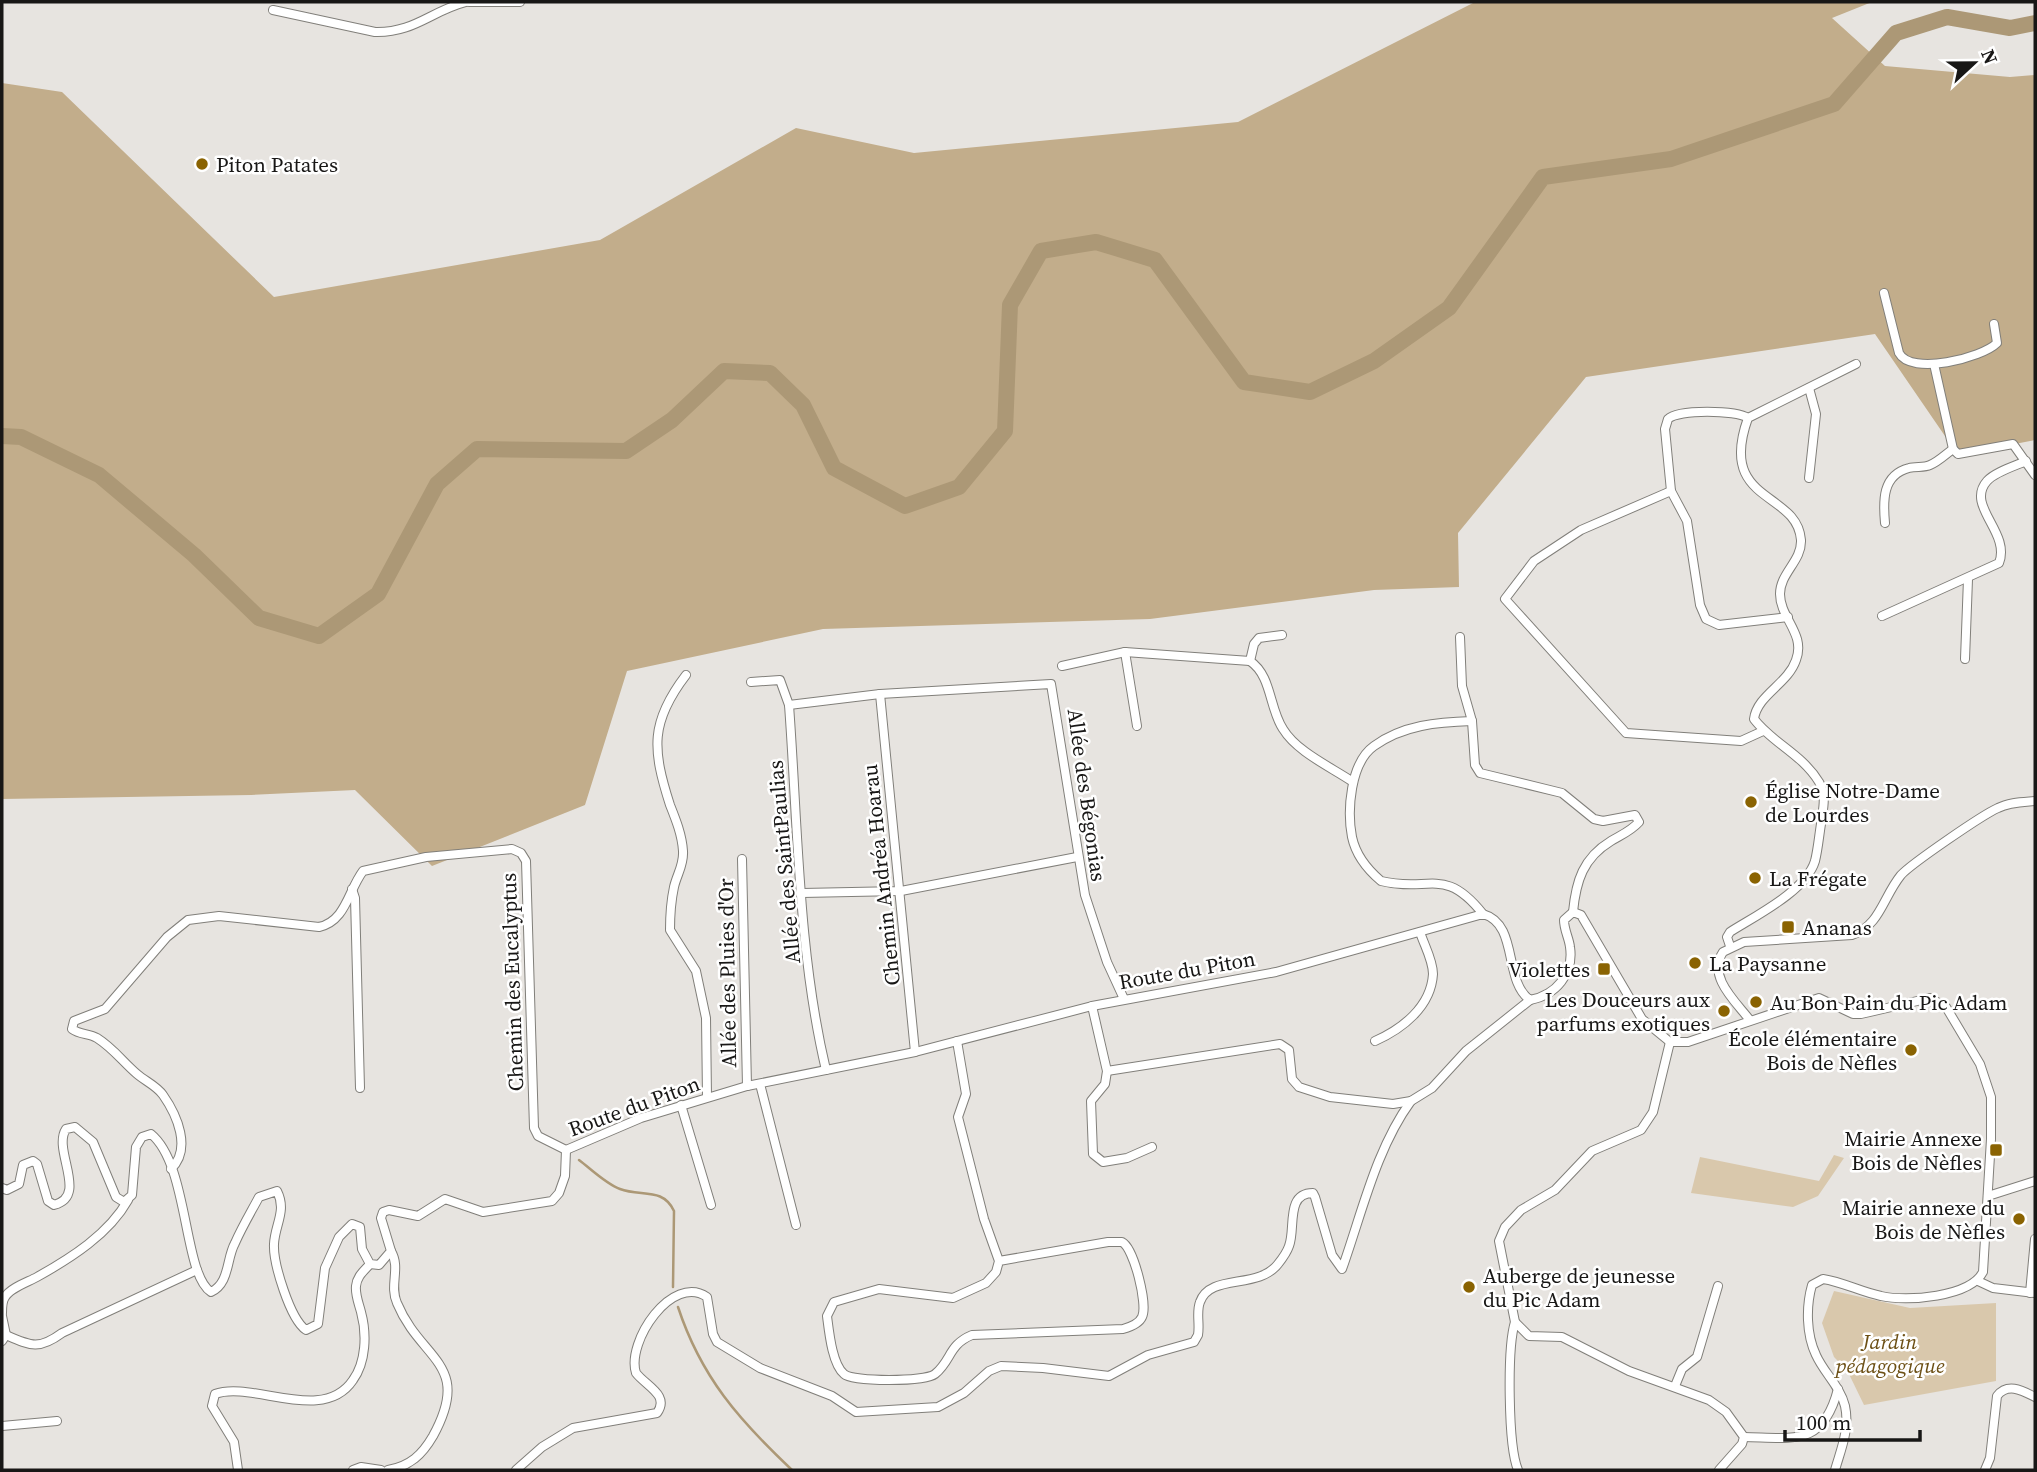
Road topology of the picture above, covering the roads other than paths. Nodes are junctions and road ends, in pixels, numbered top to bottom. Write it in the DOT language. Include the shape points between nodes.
graph roads {
  1 [pos="468,2"];
  2 [pos="520,2"];
  3 [pos="273,10"];
  4 [pos="1884,293"];
  5 [pos="1994,324"];
  6 [pos="1856,364"];
  7 [pos="1934,364"];
  8 [pos="1809,388"];
  9 [pos="1748,418"];
  10 [pos="1953,449"];
  11 [pos="2026,461"];
  12 [pos="2035,475"];
  13 [pos="1809,478"];
  14 [pos="1671,492"];
  15 [pos="1885,523"];
  16 [pos="1968,579"];
  17 [pos="1882,616"];
  18 [pos="1788,617"];
  19 [pos="1282,635"];
  20 [pos="1460,637"];
  21 [pos="1125,652"];
  22 [pos="1965,659"];
  23 [pos="1250,661"];
  24 [pos="1062,666"];
  25 [pos="686,675"];
  26 [pos="751,682"];
  27 [pos="880,694"];
  28 [pos="789,705"];
  29 [pos="1472,721"];
  30 [pos="1136,726"];
  31 [pos="1763,732"];
  32 [pos="1353,782"];
  33 [pos="2035,801"];
  34 [pos="1077,857"];
  35 [pos="742,859"];
  36 [pos="352,889"];
  37 [pos="901,891"];
  38 [pos="802,893"];
  39 [pos="1573,912"];
  40 [pos="1483,915"];
  41 [pos="1420,933"];
  42 [pos="1730,946"];
  43 [pos="1124,999"];
  44 [pos="1530,1000"];
  45 [pos="1092,1006"];
  46 [pos="1749,1019"];
  47 [pos="957,1041"];
  48 [pos="1375,1041"];
  49 [pos="1670,1042"];
  50 [pos="915,1052"];
  51 [pos="826,1070"];
  52 [pos="1107,1071"];
  53 [pos="760,1084"];
  54 [pos="747,1086"];
  55 [pos="360,1088"];
  56 [pos="707,1097"];
  57 [pos="1411,1101"];
  58 [pos="681,1105"];
  59 [pos="1152,1147"];
  60 [pos="566,1150"];
  61 [pos="171,1168"];
  62 [pos="2035,1181"];
  63 [pos="2,1188"];
  64 [pos="1988,1196"];
  65 [pos="128,1200"];
  66 [pos="710,1205"];
  67 [pos="796,1225"];
  68 [pos="2035,1239"];
  69 [pos="391,1251"];
  70 [pos="999,1261"];
  71 [pos="370,1264"];
  72 [pos="197,1270"];
  73 [pos="1978,1281"];
  74 [pos="1718,1286"];
  75 [pos="2033,1293"];
  76 [pos="2,1314"];
  77 [pos="1515,1322"];
  78 [pos="4,1338"];
  79 [pos="1675,1386"];
  80 [pos="1838,1389"];
  81 [pos="2035,1397"];
  82 [pos="57,1421"];
  83 [pos="2,1426"];
  84 [pos="1744,1437"];
  85 [pos="1834,1469"];
  86 [pos="238,1470"];
  87 [pos="353,1470"];
  88 [pos="381,1470"];
  89 [pos="388,1470"];
  90 [pos="516,1470"];
  91 [pos="1518,1470"];
  92 [pos="1719,1470"];
  93 [pos="1985,1470"];
  1 -- 2 [label="street"];
  1 -- 3 [label="street" via="391,32"];
  4 -- 7 [label="street" via="1902,359"];
  5 -- 7 [label="street" via="1997,343 1987,352"];
  6 -- 8 [label="street"];
  7 -- 10 [label="street"];
  8 -- 9 [label="street"];
  8 -- 13 [label="street" via="1816,414"];
  9 -- 14 [label="street" via="1736,413 1678,414 1668,419"];
  9 -- 18 [label="street" via="1741,445 1744,470 1753,486 1793,522 1801,538 1799,553 1781,582 1779,595"];
  10 -- 11 [label="street" via="1958,454 2013,444"];
  10 -- 15 [label="street" via="1928,466 1899,472 1889,482 1884,492"];
  11 -- 12 [label="street"];
  11 -- 16 [label="street" via="1988,480 1981,492 1981,505 2003,552 1999,562"];
  14 -- 18 [label="street" via="1687,521 1706,619 1719,625"];
  14 -- 31 [label="street" via="1581,530 1534,561 1505,599 1626,733 1741,741"];
  16 -- 17 [label="street"];
  16 -- 22 [label="street"];
  18 -- 31 [label="street" via="1797,634 1798,658 1789,674 1755,707 1754,719"];
  19 -- 23 [label="street" via="1259,638"];
  20 -- 29 [label="street" via="1462,686"];
  21 -- 23 [label="street"];
  21 -- 24 [label="street"];
  21 -- 30 [label="street"];
  23 -- 32 [label="street" via="1261,669 1274,713 1287,736"];
  25 -- 56 [label="street" via="666,701 657,723 662,775 683,848 670,930 696,971 706,1018"];
  26 -- 28 [label="street" via="780,680"];
  27 -- 28 [label="street, Allée des Bégonias"];
  27 -- 34 [label="street, Allée des Bégonias" via="1051,684"];
  27 -- 37 [label="street, Chemin Andréa Hoarau"];
  28 -- 38 [label="street, Allée des SaintPaulias"];
  29 -- 32 [label="street" via="1426,724 1389,738 1372,747"];
  29 -- 39 [label="street" via="1475,765 1480,773 1562,793 1594,819 1635,815 1639,822 1595,850 1583,867"];
  31 -- 42 [label="street" via="1787,746 1818,781 1825,798 1815,863 1782,900 1730,932"];
  32 -- 40 [label="street" via="1352,837 1369,871 1392,884 1446,884 1471,900"];
  33 -- 42 [label="street" via="1999,807 1903,873 1866,931"];
  34 -- 37 [label="street"];
  34 -- 43 [label="street, Allée des Bégonias" via="1084,895"];
  35 -- 54 [label="street, Allée des Pluies d'Or"];
  36 -- 55 [label="street"];
  36 -- 60 [label="street, Chemin des Eucalyptus" via="363,871 375,867 487,851 521,853 526,860 534,1128 538,1136"];
  36 -- 61 [label="street, Chemin des Eucalyptus" via="331,925 219,916 188,920 167,937 106,1009 74,1021 72,1029 93,1035 113,1049 162,1093 178,1121 182,1150"];
  37 -- 38 [label="street"];
  37 -- 50 [label="street, Chemin Andréa Hoarau"];
  38 -- 51 [label="street, Allée des SaintPaulias" via="816,1026"];
  39 -- 44 [label="street" via="1564,920 1570,952 1567,974 1548,995"];
  39 -- 49 [label="street" via="1581,915 1642,1018"];
  40 -- 41 [label="street, Route du Piton"];
  40 -- 44 [label="street" via="1503,932 1519,984"];
  41 -- 43 [label="street, Route du Piton" via="1276,972"];
  41 -- 48 [label="street" via="1433,974 1423,1003 1403,1027"];
  42 -- 46 [label="street" via="1720,957 1718,973"];
  43 -- 45 [label="street, Route du Piton"];
  44 -- 57 [label="street" via="1466,1051 1432,1088"];
  45 -- 47 [label="street, Route du Piton"];
  45 -- 52 [label="street"];
  46 -- 49 [label="street" via="1688,1042"];
  46 -- 64 [label="street" via="1819,998 1853,1014 1920,999 1938,1001 1946,1007 1987,1080 1991,1097"];
  47 -- 50 [label="street, Route du Piton"];
  47 -- 70 [label="street" via="966,1094 958,1117 960,1128"];
  49 -- 77 [label="street" via="1653,1112 1641,1130 1592,1151 1555,1190 1521,1210 1505,1227 1499,1241"];
  50 -- 51 [label="street, Route du Piton"];
  51 -- 53 [label="street, Route du Piton"];
  52 -- 57 [label="street" via="1280,1044 1289,1050 1292,1079 1299,1087 1330,1097 1392,1104"];
  52 -- 59 [label="street" via="1105,1084 1091,1101 1093,1154 1103,1162"];
  53 -- 54 [label="street, Route du Piton"];
  53 -- 67 [label="street"];
  54 -- 56 [label="street, Route du Piton"];
  56 -- 58 [label="street, Route du Piton"];
  57 -- 90 [label="street" via="1386,1146 1342,1269 1332,1255 1315,1197 1308,1193 1295,1202 1289,1245 1273,1269 1250,1281 1219,1285 1203,1294 1194,1342 1149,1355 1104,1377 1001,1366 937,1407 872,1412 852,1410 832,1396 760,1368 726,1347 714,1338 707,1297 684,1293 661,1307 634,1352 636,1373 660,1397 662,1406 657,1413 573,1428"];
  58 -- 60 [label="street, Route du Piton"];
  58 -- 66 [label="street"];
  60 -- 69 [label="street, Route du Piton" via="563,1185 552,1201 542,1205 483,1212 445,1199 418,1216 383,1212"];
  61 -- 65 [label="street" via="160,1142 151,1134 142,1137 136,1147 135,1183"];
  61 -- 72 [label="street"];
  62 -- 64 [label="street"];
  63 -- 65 [label="street" via="19,1184 23,1165 33,1160 48,1202 62,1203 69,1185 60,1143 66,1129 75,1127 93,1142 116,1197"];
  64 -- 73 [label="street" via="1983,1272"];
  65 -- 76 [label="street" via="118,1219 104,1231 9,1292"];
  68 -- 75 [label="street"];
  69 -- 71 [label="street" via="379,1265"];
  69 -- 89 [label="street" via="396,1267 393,1295 439,1363 448,1397 444,1418 425,1450 405,1466"];
  70 -- 70 [label="street" via="992,1278 953,1298 879,1289 834,1302 827,1316 840,1369 851,1377 919,1380 934,1375 956,1344 972,1335 1123,1329 1143,1317 1133,1255 1122,1242"];
  71 -- 72 [label="street" via="362,1249 360,1227 352,1224 325,1268 318,1324 306,1330 298,1325 274,1253 282,1213 277,1191 259,1197 216,1290 206,1289"];
  71 -- 86 [label="street" via="356,1286 364,1351 348,1386 332,1395 308,1399 228,1391 215,1394 212,1406 234,1443"];
  72 -- 78 [label="street" via="47,1344"];
  73 -- 75 [label="street" via="1993,1288"];
  73 -- 80 [label="street" via="1946,1294 1904,1298 1882,1297 1832,1280 1816,1281 1807,1312 1815,1354"];
  74 -- 79 [label="street" via="1697,1357 1682,1369"];
  76 -- 78 [label="street"];
  77 -- 79 [label="street" via="1529,1336 1562,1337 1629,1371"];
  77 -- 91 [label="street" via="1510,1354 1513,1454"];
  79 -- 84 [label="street" via="1709,1400 1736,1423"];
  80 -- 84 [label="street" via="1829,1414 1812,1434"];
  80 -- 85 [label="street" via="1847,1419 1844,1446"];
  81 -- 93 [label="street" via="2015,1388 2004,1389 1997,1396"];
  82 -- 83 [label="street"];
  84 -- 92 [label="street"];
  87 -- 88 [label="street"];
}
